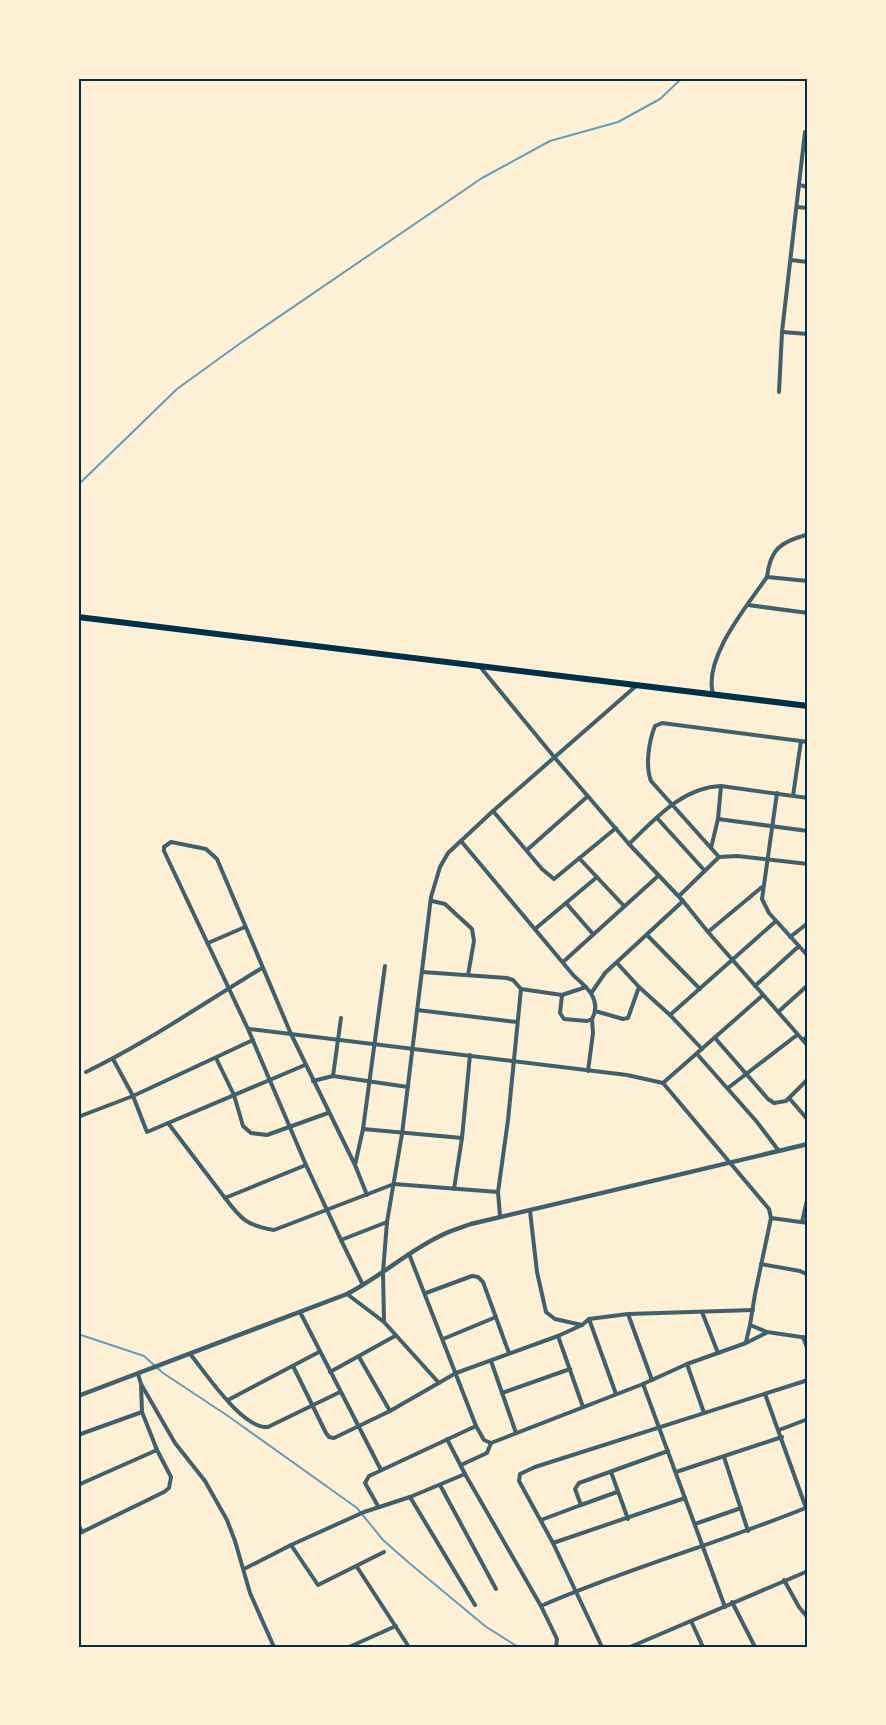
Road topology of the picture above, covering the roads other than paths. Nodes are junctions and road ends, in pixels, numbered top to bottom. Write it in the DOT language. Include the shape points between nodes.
graph roads {
  1 [pos="805,132"];
  2 [pos="799,185"];
  3 [pos="808,187"];
  4 [pos="797,207"];
  5 [pos="808,208"];
  6 [pos="791,260"];
  7 [pos="808,262"];
  8 [pos="782,332"];
  9 [pos="808,334"];
  10 [pos="779,393"];
  11 [pos="807,536"];
  12 [pos="766,577"];
  13 [pos="808,581"];
  14 [pos="748,605"];
  15 [pos="808,613"];
  16 [pos="78,617"];
  17 [pos="480,666"];
  18 [pos="636,686"];
  19 [pos="713,694"];
  20 [pos="808,706"];
  21 [pos="801,741"];
  22 [pos="808,742"];
  23 [pos="555,758"];
  24 [pos="721,786"];
  25 [pos="777,793"];
  26 [pos="588,796"];
  27 [pos="793,796"];
  28 [pos="808,798"];
  29 [pos="672,806"];
  30 [pos="493,811"];
  31 [pos="657,818"];
  32 [pos="718,819"];
  33 [pos="772,827"];
  34 [pos="616,828"];
  35 [pos="808,831"];
  36 [pos="461,842"];
  37 [pos="629,844"];
  38 [pos="711,848"];
  39 [pos="527,850"];
  40 [pos="719,857"];
  41 [pos="579,858"];
  42 [pos="768,858"];
  43 [pos="808,864"];
  44 [pos="705,872"];
  45 [pos="658,876"];
  46 [pos="597,877"];
  47 [pos="762,886"];
  48 [pos="678,896"];
  49 [pos="432,901"];
  50 [pos="683,901"];
  51 [pos="566,903"];
  52 [pos="624,906"];
  53 [pos="776,921"];
  54 [pos="808,923"];
  55 [pos="245,927"];
  56 [pos="534,929"];
  57 [pos="708,932"];
  58 [pos="593,934"];
  59 [pos="647,934"];
  60 [pos="790,937"];
  61 [pos="208,943"];
  62 [pos="799,946"];
  63 [pos="808,956"];
  64 [pos="733,960"];
  65 [pos="562,962"];
  66 [pos="616,963"];
  67 [pos="385,966"];
  68 [pos="262,968"];
  69 [pos="422,972"];
  70 [pos="468,975"];
  71 [pos="808,985"];
  72 [pos="755,986"];
  73 [pos="586,987"];
  74 [pos="639,987"];
  75 [pos="229,988"];
  76 [pos="520,989"];
  77 [pos="700,989"];
  78 [pos="592,992"];
  79 [pos="562,994"];
  80 [pos="763,995"];
  81 [pos="417,1010"];
  82 [pos="595,1011"];
  83 [pos="778,1012"];
  84 [pos="670,1015"];
  85 [pos="341,1017"];
  86 [pos="592,1019"];
  87 [pos="517,1022"];
  88 [pos="248,1029"];
  89 [pos="291,1034"];
  90 [pos="797,1035"];
  91 [pos="808,1036"];
  92 [pos="716,1038"];
  93 [pos="253,1040"];
  94 [pos="338,1040"];
  95 [pos="803,1040"];
  96 [pos="375,1043"];
  97 [pos="808,1046"];
  98 [pos="412,1049"];
  99 [pos="702,1049"];
  100 [pos="697,1054"];
  101 [pos="471,1055"];
  102 [pos="216,1058"];
  103 [pos="113,1059"];
  104 [pos="513,1062"];
  105 [pos="305,1065"];
  106 [pos="588,1071"];
  107 [pos="86,1072"];
  108 [pos="747,1075"];
  109 [pos="333,1076"];
  110 [pos="271,1079"];
  111 [pos="808,1079"];
  112 [pos="313,1081"];
  113 [pos="369,1082"];
  114 [pos="663,1083"];
  115 [pos="408,1087"];
  116 [pos="728,1088"];
  117 [pos="234,1095"];
  118 [pos="133,1096"];
  119 [pos="788,1098"];
  120 [pos="328,1113"];
  121 [pos="78,1117"];
  122 [pos="808,1120"];
  123 [pos="168,1122"];
  124 [pos="290,1127"];
  125 [pos="363,1129"];
  126 [pos="402,1134"];
  127 [pos="462,1138"];
  128 [pos="808,1144"];
  129 [pos="779,1151"];
  130 [pos="729,1162"];
  131 [pos="306,1165"];
  132 [pos="355,1165"];
  133 [pos="394,1184"];
  134 [pos="454,1189"];
  135 [pos="498,1192"];
  136 [pos="367,1195"];
  137 [pos="808,1196"];
  138 [pos="225,1198"];
  139 [pos="327,1210"];
  140 [pos="530,1210"];
  141 [pos="500,1216"];
  142 [pos="771,1218"];
  143 [pos="387,1222"];
  144 [pos="802,1222"];
  145 [pos="808,1223"];
  146 [pos="341,1240"];
  147 [pos="409,1254"];
  148 [pos="761,1264"];
  149 [pos="382,1272"];
  150 [pos="808,1275"];
  151 [pos="363,1285"];
  152 [pos="426,1293"];
  153 [pos="348,1294"];
  154 [pos="753,1310"];
  155 [pos="300,1312"];
  156 [pos="702,1312"];
  157 [pos="628,1314"];
  158 [pos="496,1317"];
  159 [pos="588,1319"];
  160 [pos="384,1322"];
  161 [pos="582,1325"];
  162 [pos="750,1325"];
  163 [pos="767,1332"];
  164 [pos="395,1336"];
  165 [pos="558,1336"];
  166 [pos="806,1337"];
  167 [pos="443,1339"];
  168 [pos="746,1343"];
  169 [pos="808,1350"];
  170 [pos="319,1352"];
  171 [pos="189,1353"];
  172 [pos="509,1353"];
  173 [pos="718,1353"];
  174 [pos="359,1357"];
  175 [pos="491,1361"];
  176 [pos="687,1364"];
  177 [pos="293,1366"];
  178 [pos="570,1369"];
  179 [pos="330,1372"];
  180 [pos="456,1373"];
  181 [pos="138,1374"];
  182 [pos="652,1380"];
  183 [pos="808,1380"];
  184 [pos="440,1383"];
  185 [pos="141,1384"];
  186 [pos="643,1384"];
  187 [pos="340,1392"];
  188 [pos="502,1393"];
  189 [pos="616,1394"];
  190 [pos="765,1394"];
  191 [pos="78,1396"];
  192 [pos="228,1400"];
  193 [pos="312,1407"];
  194 [pos="583,1407"];
  195 [pos="390,1411"];
  196 [pos="142,1412"];
  197 [pos="704,1413"];
  198 [pos="808,1419"];
  199 [pos="476,1426"];
  200 [pos="359,1427"];
  201 [pos="660,1427"];
  202 [pos="779,1430"];
  203 [pos="516,1433"];
  204 [pos="78,1435"];
  205 [pos="782,1437"];
  206 [pos="447,1438"];
  207 [pos="491,1443"];
  208 [pos="157,1450"];
  209 [pos="668,1451"];
  210 [pos="724,1457"];
  211 [pos="461,1465"];
  212 [pos="381,1470"];
  213 [pos="610,1472"];
  214 [pos="676,1472"];
  215 [pos="465,1474"];
  216 [pos="78,1485"];
  217 [pos="440,1485"];
  218 [pos="617,1492"];
  219 [pos="410,1497"];
  220 [pos="685,1498"];
  221 [pos="581,1505"];
  222 [pos="378,1506"];
  223 [pos="807,1507"];
  224 [pos="741,1508"];
  225 [pos="628,1519"];
  226 [pos="541,1520"];
  227 [pos="78,1524"];
  228 [pos="695,1524"];
  229 [pos="748,1531"];
  230 [pos="80,1533"];
  231 [pos="553,1543"];
  232 [pos="291,1545"];
  233 [pos="703,1547"];
  234 [pos="384,1552"];
  235 [pos="357,1567"];
  236 [pos="243,1569"];
  237 [pos="808,1571"];
  238 [pos="784,1580"];
  239 [pos="496,1589"];
  240 [pos="576,1591"];
  241 [pos="732,1602"];
  242 [pos="475,1605"];
  243 [pos="541,1606"];
  244 [pos="725,1607"];
  245 [pos="808,1618"];
  246 [pos="691,1622"];
  247 [pos="396,1626"];
  248 [pos="274,1647"];
  249 [pos="349,1647"];
  250 [pos="409,1647"];
  251 [pos="556,1647"];
  252 [pos="602,1647"];
  253 [pos="630,1647"];
  254 [pos="703,1647"];
  255 [pos="755,1647"];
  1 -- 2 [label="street"];
  2 -- 3 [label="street"];
  2 -- 4 [label="street"];
  4 -- 5 [label="street"];
  4 -- 6 [label="street"];
  6 -- 7 [label="street"];
  6 -- 8 [label="street"];
  8 -- 9 [label="street"];
  8 -- 10 [label="street"];
  11 -- 12 [label="street" via="782,544 769,562"];
  12 -- 13 [label="street"];
  12 -- 14 [label="street"];
  14 -- 15 [label="street"];
  14 -- 19 [label="street" via="717,653"];
  16 -- 17 [label="highway"];
  17 -- 18 [label="highway"];
  17 -- 23 [label="street"];
  18 -- 19 [label="highway"];
  18 -- 23 [label="street"];
  19 -- 20 [label="highway"];
  21 -- 22 [label="street"];
  21 -- 27 [label="street"];
  21 -- 29 [label="street" via="657,724 648,774"];
  23 -- 26 [label="street"];
  23 -- 30 [label="street"];
  24 -- 25 [label="street"];
  24 -- 29 [label="street" via="692,792"];
  24 -- 32 [label="street"];
  25 -- 27 [label="street"];
  25 -- 33 [label="street"];
  26 -- 34 [label="street"];
  26 -- 39 [label="street"];
  27 -- 28 [label="street"];
  29 -- 31 [label="street"];
  29 -- 38 [label="street"];
  30 -- 36 [label="street"];
  30 -- 39 [label="street"];
  31 -- 37 [label="street"];
  31 -- 44 [label="street"];
  32 -- 33 [label="street"];
  32 -- 38 [label="street"];
  33 -- 35 [label="street"];
  33 -- 42 [label="street"];
  34 -- 37 [label="street"];
  34 -- 41 [label="street"];
  36 -- 49 [label="street" via="440,867"];
  36 -- 56 [label="street"];
  37 -- 45 [label="street"];
  38 -- 40 [label="street"];
  39 -- 41 [label="street" via="554,879"];
  40 -- 42 [label="street"];
  40 -- 44 [label="street"];
  41 -- 46 [label="street"];
  42 -- 43 [label="street"];
  42 -- 47 [label="street"];
  44 -- 48 [label="street"];
  45 -- 48 [label="street"];
  45 -- 52 [label="street"];
  46 -- 51 [label="street"];
  46 -- 52 [label="street"];
  47 -- 53 [label="street" via="762,901"];
  47 -- 57 [label="street"];
  48 -- 50 [label="street"];
  49 -- 69 [label="street"];
  49 -- 70 [label="street" via="445,904 472,929 474,941"];
  50 -- 57 [label="street"];
  50 -- 59 [label="street"];
  51 -- 56 [label="street"];
  51 -- 58 [label="street"];
  52 -- 58 [label="street"];
  53 -- 60 [label="street"];
  53 -- 64 [label="street"];
  54 -- 60 [label="street"];
  55 -- 61 [label="street"];
  55 -- 61 [label="street" via="213,854 206,849 166,844 164,851"];
  55 -- 68 [label="street"];
  56 -- 65 [label="street"];
  57 -- 64 [label="street"];
  58 -- 65 [label="street"];
  59 -- 66 [label="street"];
  59 -- 77 [label="street"];
  60 -- 62 [label="street"];
  61 -- 75 [label="street"];
  62 -- 63 [label="street"];
  62 -- 72 [label="street"];
  64 -- 72 [label="street"];
  64 -- 77 [label="street"];
  65 -- 73 [label="street"];
  66 -- 74 [label="street"];
  66 -- 78 [label="street" via="598,980"];
  67 -- 96 [label="street"];
  68 -- 75 [label="street"];
  68 -- 89 [label="street"];
  69 -- 70 [label="street"];
  69 -- 81 [label="street"];
  70 -- 76 [label="street" via="507,978"];
  71 -- 83 [label="street"];
  72 -- 80 [label="street"];
  73 -- 78 [label="street"];
  73 -- 79 [label="street"];
  74 -- 82 [label="street" via="628,1018"];
  74 -- 84 [label="street"];
  75 -- 88 [label="street"];
  75 -- 103 [label="street"];
  76 -- 79 [label="street"];
  76 -- 87 [label="street"];
  77 -- 84 [label="street"];
  78 -- 82 [label="street"];
  79 -- 86 [label="street" via="560,1013 564,1020"];
  80 -- 83 [label="street"];
  80 -- 92 [label="street"];
  81 -- 87 [label="street"];
  81 -- 98 [label="street"];
  82 -- 86 [label="street"];
  83 -- 90 [label="street"];
  84 -- 99 [label="street"];
  85 -- 94 [label="street"];
  86 -- 106 [label="street"];
  87 -- 104 [label="street"];
  88 -- 89 [label="street"];
  88 -- 93 [label="street"];
  89 -- 94 [label="street"];
  89 -- 105 [label="street"];
  90 -- 95 [label="street"];
  90 -- 108 [label="street"];
  91 -- 95 [label="street"];
  92 -- 99 [label="street"];
  92 -- 108 [label="street"];
  93 -- 102 [label="street"];
  93 -- 110 [label="street"];
  94 -- 96 [label="street"];
  94 -- 109 [label="street"];
  95 -- 97 [label="street"];
  96 -- 98 [label="street"];
  96 -- 113 [label="street"];
  98 -- 101 [label="street"];
  98 -- 115 [label="street"];
  99 -- 100 [label="street"];
  100 -- 114 [label="street"];
  100 -- 116 [label="street"];
  101 -- 104 [label="street"];
  101 -- 127 [label="street"];
  102 -- 117 [label="street"];
  102 -- 118 [label="street"];
  103 -- 107 [label="street"];
  103 -- 118 [label="street"];
  104 -- 106 [label="street"];
  104 -- 135 [label="street"];
  105 -- 110 [label="street"];
  105 -- 112 [label="street"];
  106 -- 114 [label="street"];
  108 -- 116 [label="street"];
  108 -- 119 [label="street" via="774,1103"];
  109 -- 112 [label="street"];
  109 -- 113 [label="street"];
  110 -- 117 [label="street"];
  110 -- 124 [label="street"];
  111 -- 119 [label="street"];
  112 -- 120 [label="street"];
  113 -- 115 [label="street"];
  113 -- 125 [label="street"];
  114 -- 130 [label="street"];
  115 -- 126 [label="street"];
  116 -- 129 [label="street"];
  117 -- 123 [label="street"];
  117 -- 124 [label="street" via="243,1126 251,1133 267,1135"];
  118 -- 121 [label="street"];
  118 -- 123 [label="street" via="147,1132"];
  119 -- 122 [label="street"];
  120 -- 124 [label="street"];
  120 -- 132 [label="street"];
  123 -- 138 [label="street"];
  124 -- 131 [label="street"];
  125 -- 126 [label="street"];
  125 -- 132 [label="street"];
  126 -- 127 [label="street"];
  126 -- 133 [label="street"];
  127 -- 134 [label="street"];
  128 -- 129 [label="street"];
  129 -- 130 [label="street"];
  130 -- 140 [label="street"];
  130 -- 142 [label="street" via="756,1191"];
  131 -- 138 [label="street"];
  131 -- 139 [label="street"];
  132 -- 136 [label="street"];
  133 -- 134 [label="street"];
  133 -- 136 [label="street"];
  133 -- 143 [label="street"];
  134 -- 135 [label="street"];
  135 -- 141 [label="street"];
  136 -- 139 [label="street"];
  137 -- 144 [label="street"];
  138 -- 139 [label="street" via="244,1222 274,1230"];
  139 -- 146 [label="street"];
  140 -- 141 [label="street"];
  140 -- 161 [label="street" via="546,1312 555,1319"];
  141 -- 147 [label="street" via="441,1235"];
  142 -- 144 [label="street"];
  142 -- 148 [label="street"];
  143 -- 146 [label="street"];
  143 -- 149 [label="street"];
  144 -- 145 [label="street"];
  146 -- 151 [label="street"];
  147 -- 149 [label="street"];
  147 -- 152 [label="street"];
  148 -- 150 [label="street"];
  148 -- 154 [label="street"];
  149 -- 151 [label="street"];
  149 -- 160 [label="street"];
  151 -- 153 [label="street"];
  152 -- 158 [label="street" via="478,1276"];
  152 -- 167 [label="street"];
  153 -- 155 [label="street"];
  153 -- 160 [label="street"];
  154 -- 156 [label="street"];
  154 -- 162 [label="street"];
  155 -- 170 [label="street"];
  155 -- 171 [label="street"];
  156 -- 157 [label="street"];
  156 -- 173 [label="street"];
  157 -- 159 [label="street"];
  157 -- 182 [label="street"];
  158 -- 167 [label="street"];
  158 -- 172 [label="street"];
  159 -- 161 [label="street"];
  159 -- 189 [label="street"];
  160 -- 164 [label="street"];
  161 -- 165 [label="street"];
  162 -- 163 [label="street"];
  162 -- 168 [label="street"];
  163 -- 166 [label="street"];
  163 -- 168 [label="street"];
  164 -- 174 [label="street"];
  164 -- 184 [label="street"];
  165 -- 172 [label="street"];
  165 -- 178 [label="street"];
  166 -- 169 [label="street"];
  167 -- 180 [label="street"];
  168 -- 173 [label="street"];
  170 -- 177 [label="street"];
  170 -- 179 [label="street"];
  171 -- 181 [label="street"];
  171 -- 192 [label="street"];
  172 -- 175 [label="street"];
  173 -- 176 [label="street"];
  174 -- 179 [label="street"];
  174 -- 195 [label="street"];
  175 -- 180 [label="street"];
  175 -- 188 [label="street"];
  176 -- 182 [label="street"];
  176 -- 197 [label="street"];
  177 -- 192 [label="street"];
  177 -- 193 [label="street"];
  178 -- 188 [label="street"];
  178 -- 194 [label="street"];
  179 -- 187 [label="street"];
  180 -- 184 [label="street"];
  180 -- 199 [label="street"];
  181 -- 185 [label="street"];
  181 -- 191 [label="street"];
  182 -- 186 [label="street"];
  183 -- 190 [label="street"];
  184 -- 195 [label="street"];
  185 -- 196 [label="street"];
  185 -- 236 [label="street" via="175,1443 217,1502 236,1541"];
  186 -- 189 [label="street"];
  186 -- 201 [label="street"];
  187 -- 193 [label="street"];
  187 -- 200 [label="street"];
  188 -- 203 [label="street"];
  189 -- 194 [label="street"];
  190 -- 197 [label="street"];
  190 -- 202 [label="street"];
  192 -- 193 [label="street" via="261,1428"];
  193 -- 200 [label="street" via="329,1437 340,1437"];
  194 -- 203 [label="street"];
  195 -- 200 [label="street"];
  196 -- 204 [label="street"];
  196 -- 208 [label="street"];
  197 -- 201 [label="street"];
  198 -- 202 [label="street"];
  199 -- 206 [label="street"];
  199 -- 207 [label="street" via="484,1440"];
  200 -- 212 [label="street"];
  201 -- 209 [label="street"];
  201 -- 226 [label="street" via="520,1474 519,1481"];
  202 -- 205 [label="street"];
  203 -- 207 [label="street"];
  205 -- 210 [label="street"];
  205 -- 223 [label="street"];
  206 -- 211 [label="street"];
  206 -- 212 [label="street"];
  207 -- 211 [label="street" via="487,1453"];
  208 -- 216 [label="street"];
  208 -- 230 [label="street" via="171,1477 169,1488"];
  209 -- 213 [label="street"];
  209 -- 214 [label="street"];
  210 -- 214 [label="street"];
  210 -- 224 [label="street"];
  211 -- 215 [label="street"];
  212 -- 222 [label="street" via="365,1480"];
  213 -- 218 [label="street"];
  213 -- 221 [label="street" via="576,1485"];
  214 -- 220 [label="street"];
  215 -- 217 [label="street"];
  215 -- 243 [label="street"];
  217 -- 219 [label="street"];
  217 -- 239 [label="street"];
  218 -- 221 [label="street"];
  218 -- 225 [label="street"];
  219 -- 222 [label="street"];
  219 -- 242 [label="street"];
  220 -- 225 [label="street"];
  220 -- 228 [label="street"];
  221 -- 226 [label="street"];
  222 -- 232 [label="street"];
  223 -- 229 [label="street"];
  224 -- 228 [label="street"];
  224 -- 229 [label="street"];
  225 -- 231 [label="street"];
  226 -- 231 [label="street"];
  227 -- 230 [label="street"];
  228 -- 233 [label="street"];
  229 -- 233 [label="street"];
  231 -- 240 [label="street"];
  232 -- 235 [label="street" via="318,1585"];
  232 -- 236 [label="street"];
  233 -- 240 [label="street"];
  233 -- 244 [label="street"];
  234 -- 235 [label="street"];
  235 -- 247 [label="street"];
  236 -- 248 [label="street"];
  237 -- 238 [label="street"];
  238 -- 241 [label="street"];
  238 -- 245 [label="street"];
  240 -- 243 [label="street"];
  240 -- 252 [label="street"];
  241 -- 244 [label="street"];
  241 -- 255 [label="street"];
  243 -- 251 [label="street" via="557,1639"];
  244 -- 246 [label="street"];
  246 -- 253 [label="street"];
  246 -- 254 [label="street"];
  247 -- 249 [label="street"];
  247 -- 250 [label="street"];
}
